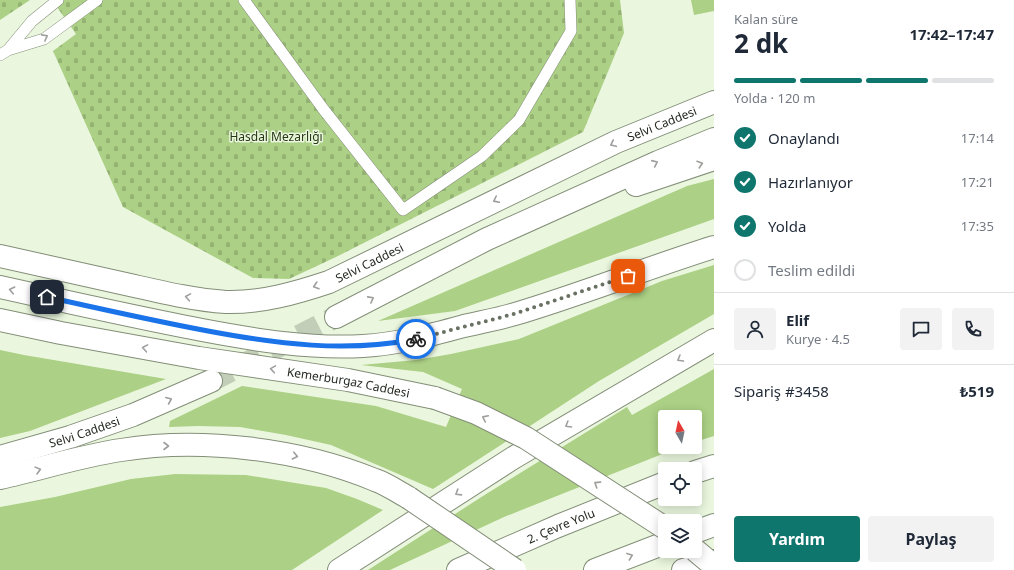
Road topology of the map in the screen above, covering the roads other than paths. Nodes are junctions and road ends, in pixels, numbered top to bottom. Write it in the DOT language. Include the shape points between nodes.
graph roads {
  1 [pos="58,0"];
  2 [pos="97,0"];
  3 [pos="244,0"];
  4 [pos="570,0"];
  5 [pos="85,4"];
  6 [pos="4,53"];
  7 [pos="714,102"];
  8 [pos="714,139"];
  9 [pos="714,159"];
  10 [pos="543,213"];
  11 [pos="714,232"];
  12 [pos="714,247"];
  13 [pos="0,256"];
  14 [pos="0,287"];
  15 [pos="336,317"];
  16 [pos="0,320"];
  17 [pos="463,327"];
  18 [pos="714,340"];
  19 [pos="211,381"];
  20 [pos="0,457"];
  21 [pos="714,466"];
  22 [pos="702,470"];
  23 [pos="0,478"];
  24 [pos="658,486"];
  25 [pos="658,523"];
  26 [pos="714,525"];
  27 [pos="702,529"];
  28 [pos="658,546"];
  29 [pos="702,556"];
  30 [pos="714,561"];
  31 [pos="714,566"];
  32 [pos="339,570"];
  33 [pos="458,570"];
  34 [pos="515,570"];
  35 [pos="595,570"];
  36 [pos="683,570"];
  1 -- 6 [label="lane" via="32,21"];
  2 -- 5 [label="lane"];
  3 -- 4 [label="lane" via="324,110 403,210 482,156 519,120 572,31"];
  6 -- 5 [label="lane, one-way" via="44,39"];
  7 -- 13 [label="main road, Selvi Caddesi, one-way" via="616,142 329,282 279,297 227,302 204,300"];
  10 -- 8 [label="main road, one-way"];
  10 -- 9 [label="main road, one-way" via="589,202"];
  15 -- 10 [label="main road, one-way"];
  11 -- 17 [label="main road"];
  12 -- 17 [label="main road" via="514,314"];
  17 -- 14 [label="main road, one-way" via="404,341 373,345 306,345 187,327"];
  25 -- 16 [label="main road, Kemerburgaz Caddesi, one-way, bridge" via="526,438 476,413 435,398 348,380 199,358"];
  18 -- 32 [label="main road, one-way" via="513,458"];
  20 -- 19 [label="main road, Selvi Caddesi, one-way" via="70,437 133,415"];
  21 -- 22 [label="main road"];
  23 -- 34 [label="main road, one-way, bridge" via="122,450 158,446 253,448 337,467 375,480 409,498"];
  24 -- 33 [label="main road, 2. Çevre Yolu"];
  26 -- 27 [label="main road"];
  35 -- 28 [label="main road, one-way"];
  29 -- 31 [label="main road, bridge"];
  30 -- 36 [label="main road"];
}
